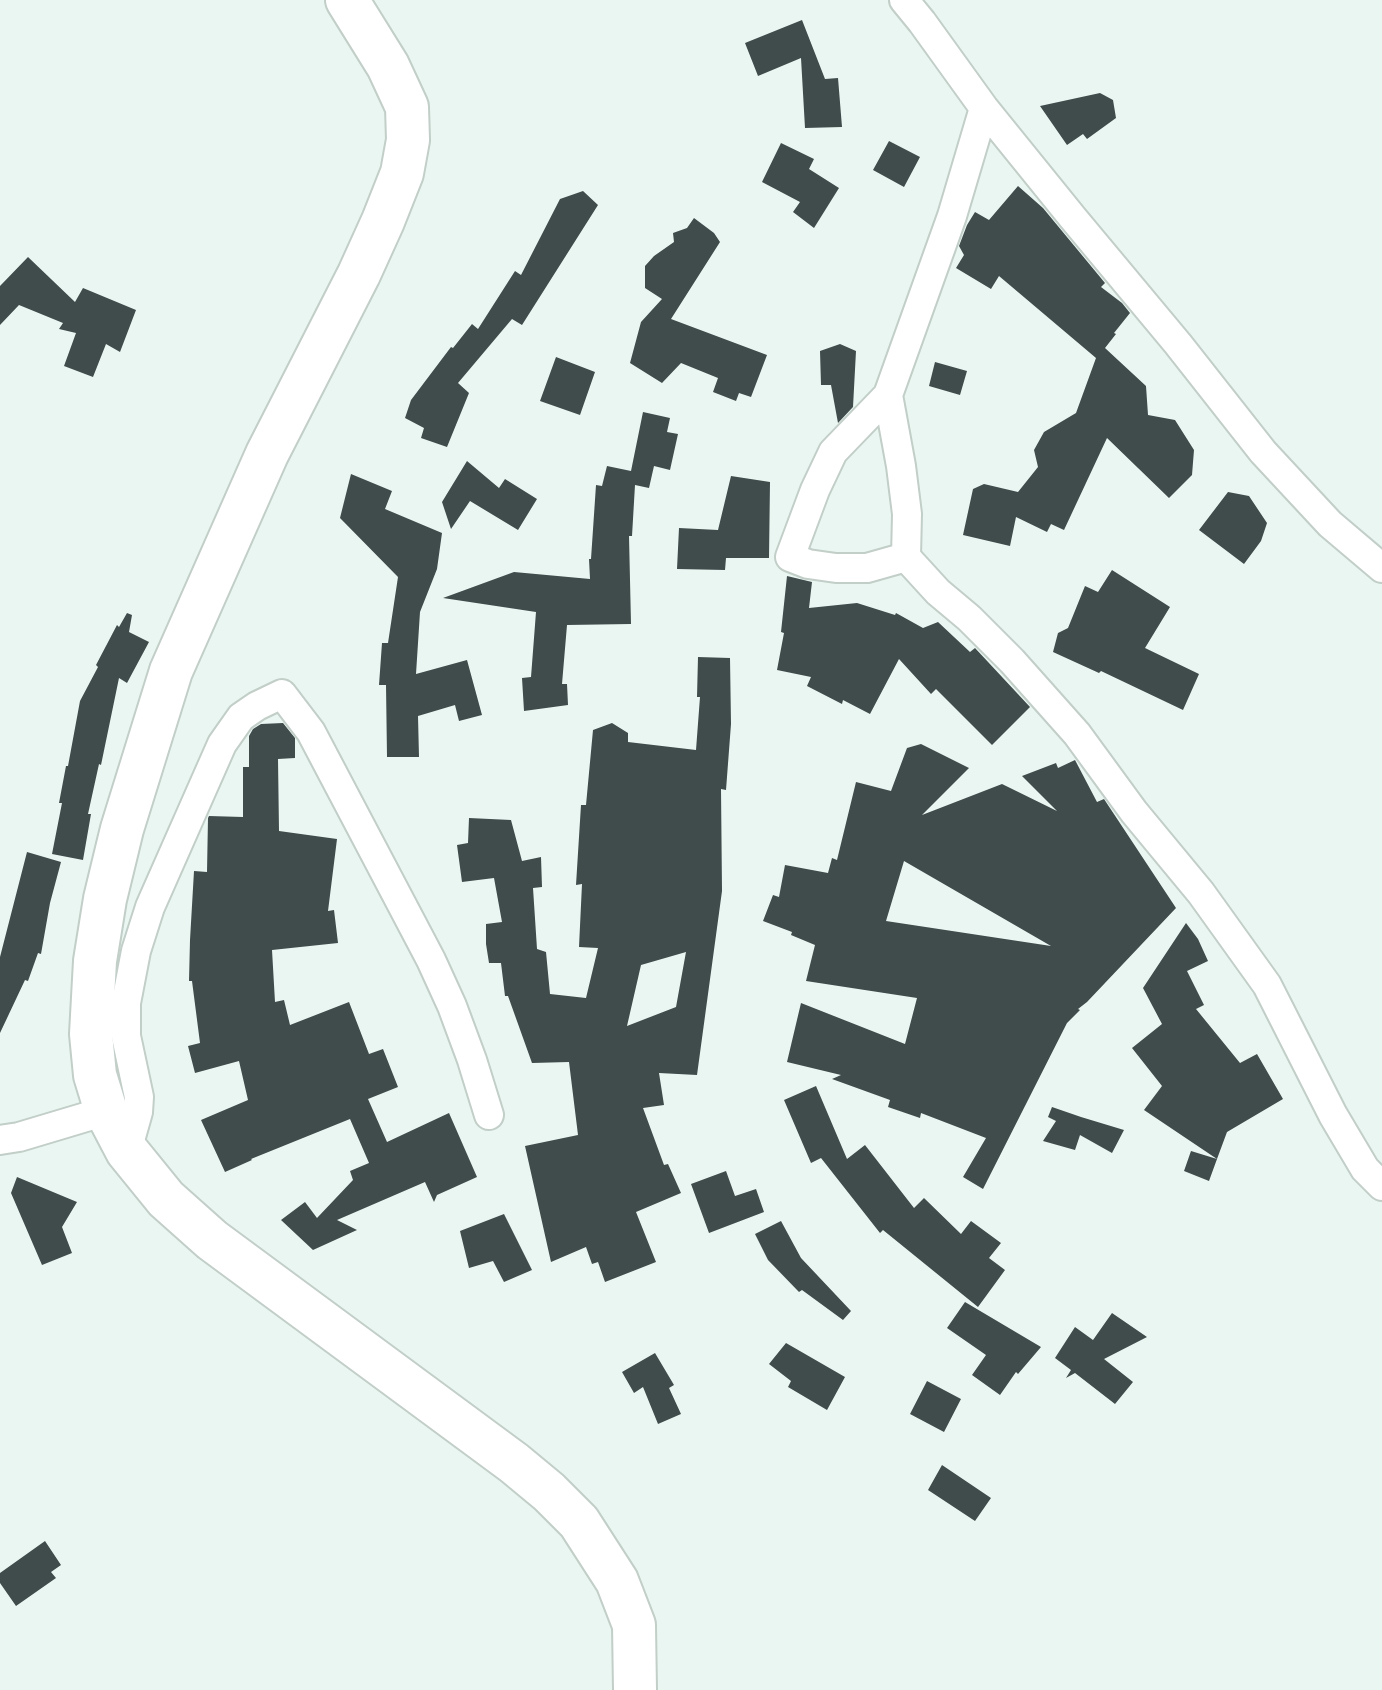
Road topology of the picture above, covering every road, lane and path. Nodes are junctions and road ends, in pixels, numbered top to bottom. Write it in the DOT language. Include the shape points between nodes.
graph roads {
  1 [pos="347,0"];
  2 [pos="904,0"];
  3 [pos="984,108"];
  4 [pos="888,395"];
  5 [pos="906,557"];
  6 [pos="1382,568"];
  7 [pos="106,1111"];
  8 [pos="489,1115"];
  9 [pos="0,1140"];
  10 [pos="127,1151"];
  11 [pos="1382,1186"];
  12 [pos="635,1690"];
  1 -- 7 [label="highway" via="407,107 402,173 359,274 267,454 171,671 122,829 95,961 91,1034"];
  2 -- 3 [label="street"];
  3 -- 4 [label="street"];
  3 -- 6 [label="street" via="1263,452 1330,524"];
  4 -- 5 [label="street" via="907,514"];
  4 -- 5 [label="street" via="833,452 790,557 836,568 867,568"];
  5 -- 11 [label="street" via="1077,734 1201,893 1267,985 1333,1115 1365,1169"];
  7 -- 9 [label="street"];
  7 -- 10 [label="highway"];
  8 -- 10 [label="street" via="431,960 311,732 282,694 241,717 222,744 150,907 126,1003 126,1036 139,1097"];
  10 -- 12 [label="highway" via="166,1199 212,1240 514,1463 579,1522 617,1581 634,1625"];
}
